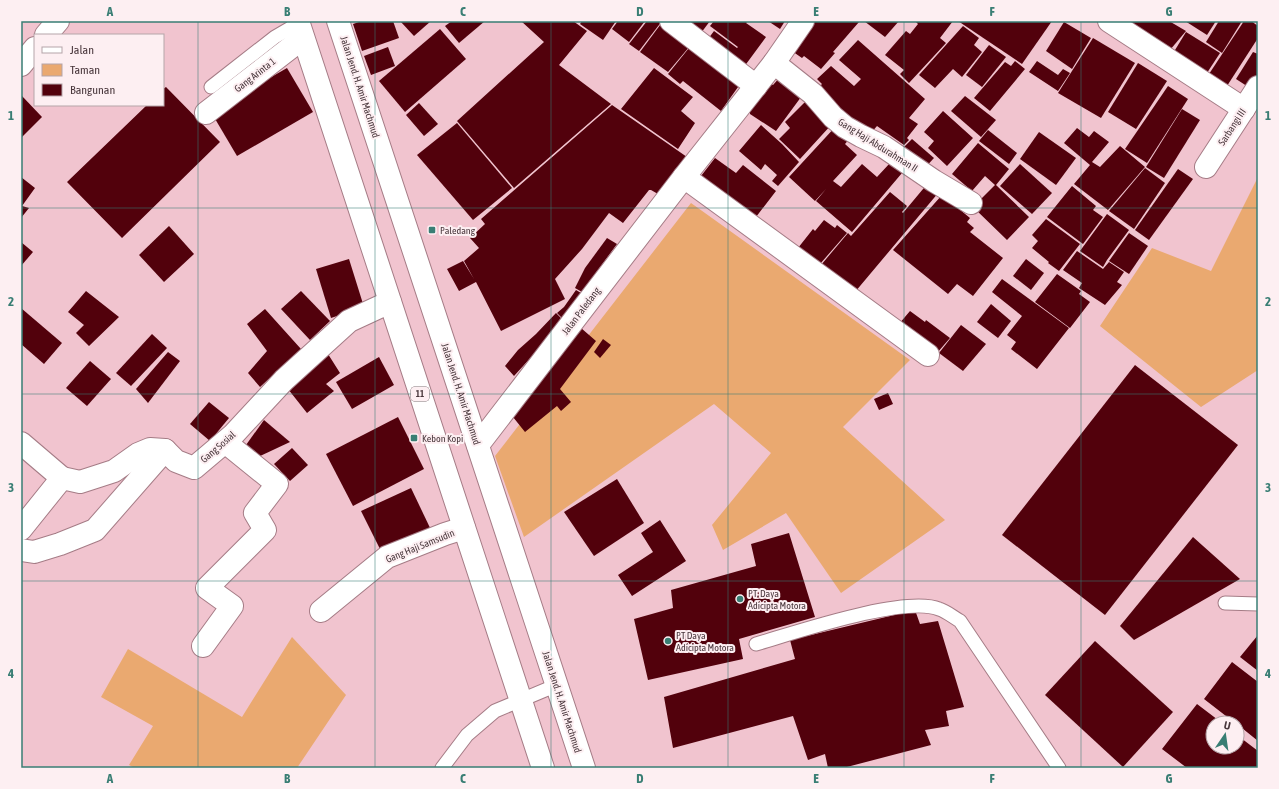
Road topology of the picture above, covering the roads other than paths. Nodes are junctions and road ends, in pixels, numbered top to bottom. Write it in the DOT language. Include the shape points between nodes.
graph roads {
  1 [pos="58,21"];
  2 [pos="338,21"];
  3 [pos="671,21"];
  4 [pos="803,21"];
  5 [pos="1108,21"];
  6 [pos="300,27"];
  7 [pos="47,34"];
  8 [pos="34,49"];
  9 [pos="774,63"];
  10 [pos="21,65"];
  11 [pos="756,86"];
  12 [pos="211,87"];
  13 [pos="1258,87"];
  14 [pos="1244,109"];
  15 [pos="206,113"];
  16 [pos="1206,167"];
  17 [pos="684,177"];
  18 [pos="971,203"];
  19 [pos="390,302"];
  20 [pos="928,355"];
  21 [pos="21,442"];
  22 [pos="225,442"];
  23 [pos="478,446"];
  24 [pos="165,450"];
  25 [pos="62,478"];
  26 [pos="464,528"];
  27 [pos="21,529"];
  28 [pos="21,550"];
  29 [pos="1225,603"];
  30 [pos="1258,604"];
  31 [pos="321,611"];
  32 [pos="756,644"];
  33 [pos="203,646"];
  34 [pos="556,685"];
  35 [pos="520,699"];
  36 [pos="442,768"];
  37 [pos="543,768"];
  38 [pos="584,768"];
  39 [pos="1059,768"];
  1 -- 7 [label="main road"];
  2 -- 23 [label="main road, Jalan Jend. H. Amir Machmud"];
  3 -- 11 [label="main road"];
  4 -- 9 [label="main road, Jalan Paledang"];
  5 -- 14 [label="main road"];
  6 -- 12 [label="lane" via="276,38"];
  6 -- 15 [label="main road, Gang Arinta 1"];
  6 -- 19 [label="main road, 11"];
  8 -- 10 [label="main road"];
  9 -- 11 [label="main road, Jalan Paledang"];
  9 -- 18 [label="main road, Gang Haji Abdurahman II" via="813,94 833,117 846,127 884,147"];
  11 -- 17 [label="main road, Jalan Paledang"];
  13 -- 14 [label="main road, Sarbangi III"];
  14 -- 16 [label="main road, Sarbangi III"];
  17 -- 20 [label="main road"];
  17 -- 23 [label="main road, Jalan Paledang"];
  19 -- 22 [label="main road, Gang Sosial" via="349,321 284,380"];
  19 -- 26 [label="main road, 11"];
  21 -- 25 [label="main road"];
  22 -- 24 [label="main road, Gang Sosial" via="194,468 176,461"];
  22 -- 33 [label="main road" via="276,484 255,513 265,530 206,588 232,606"];
  23 -- 34 [label="main road, Jalan Jend. H. Amir Machmud"];
  24 -- 25 [label="main road" via="150,449 114,471 80,482"];
  24 -- 28 [label="main road" via="95,530 34,552"];
  25 -- 27 [label="main road"];
  26 -- 31 [label="main road, Gang Haji Samsudin" via="387,557"];
  26 -- 35 [label="main road, 11"];
  29 -- 30 [label="lane"];
  32 -- 39 [label="lane" via="833,621 888,609 918,605 938,608 960,621"];
  34 -- 35 [label="lane"];
  34 -- 38 [label="main road, Jalan Jend. H. Amir Machmud"];
  35 -- 36 [label="lane" via="495,711 467,735"];
  35 -- 37 [label="main road, 11"];
}
